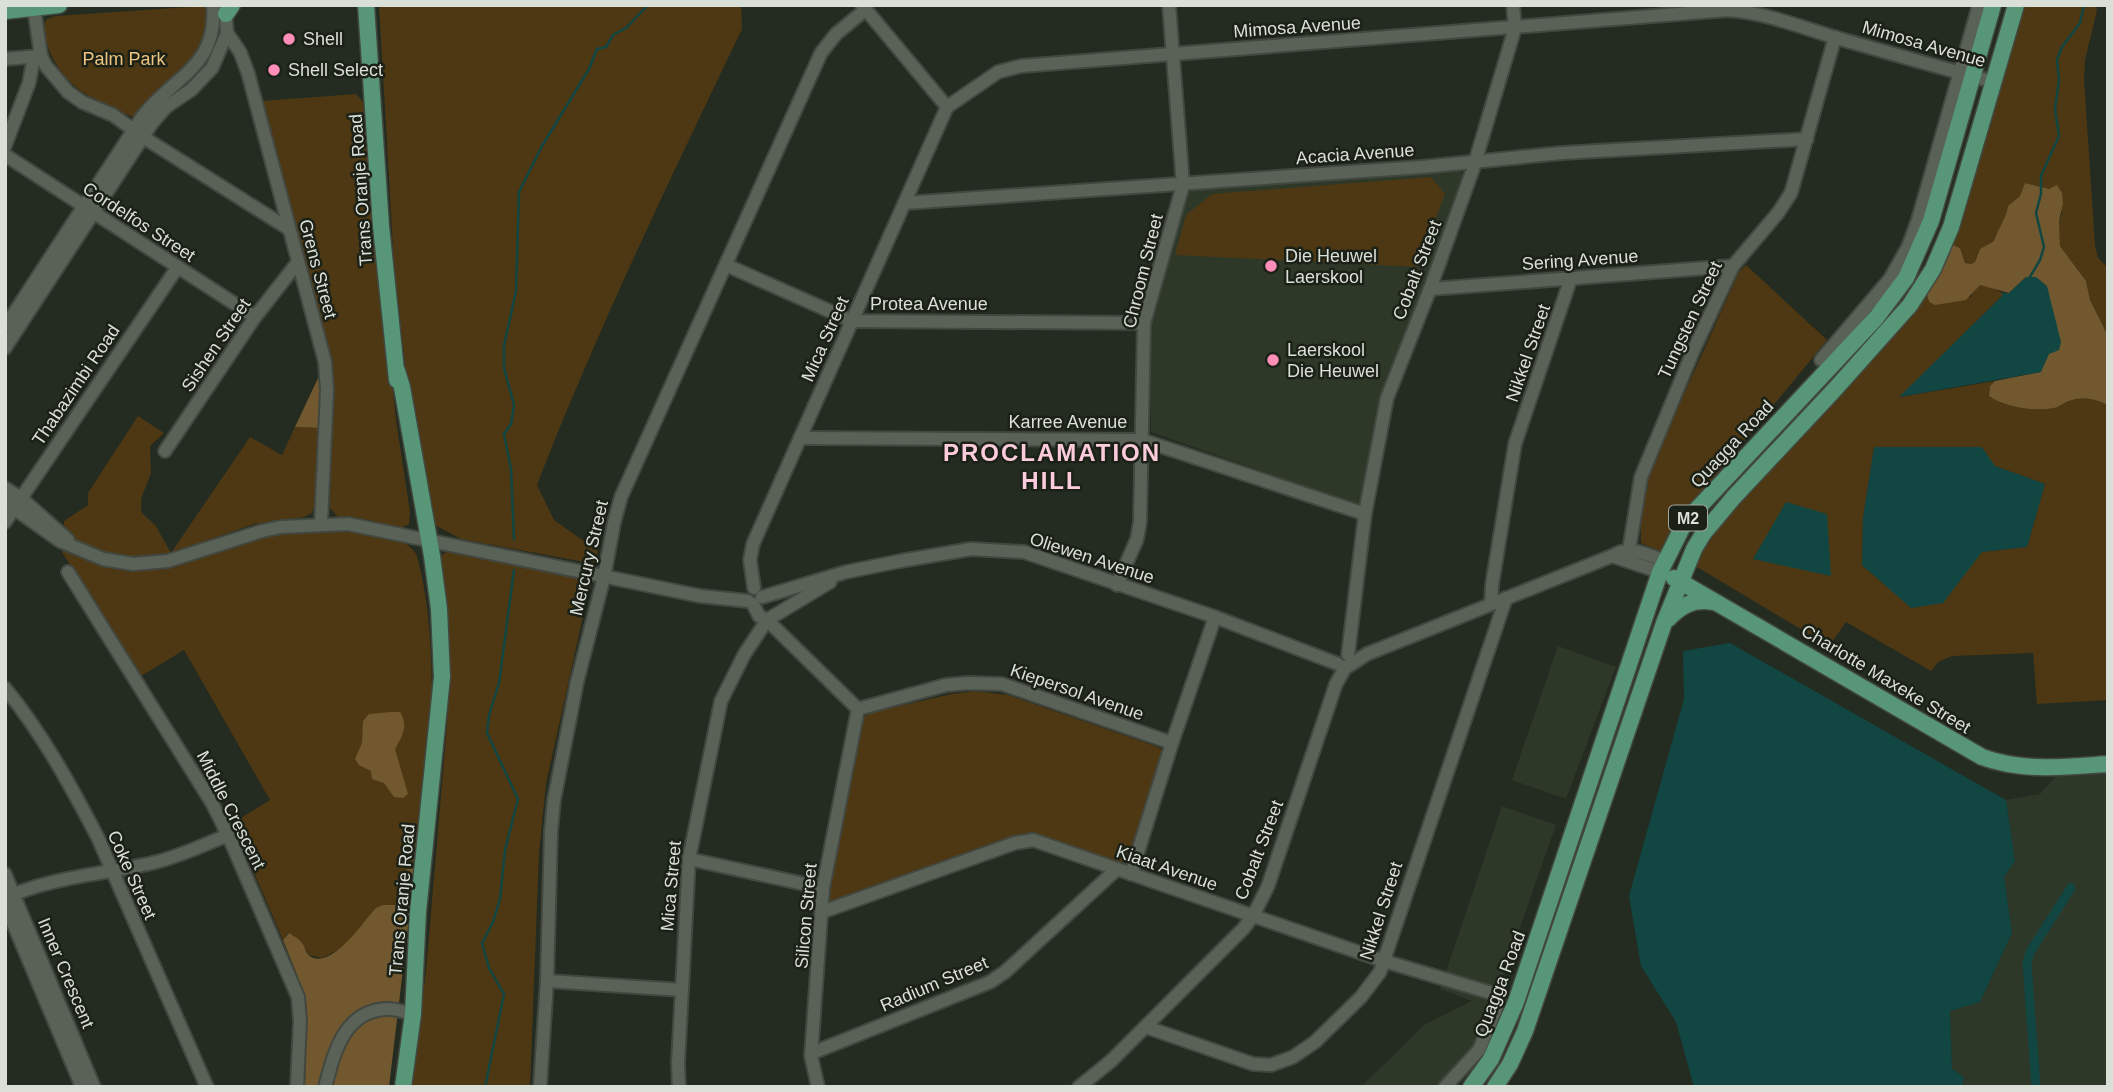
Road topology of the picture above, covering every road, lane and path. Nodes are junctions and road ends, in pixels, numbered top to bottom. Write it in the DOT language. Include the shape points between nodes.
graph roads {
  1 [pos="59,5"];
  2 [pos="366,5"];
  3 [pos="1169,5"];
  4 [pos="1513,5"];
  5 [pos="1979,5"];
  6 [pos="1993,5"];
  7 [pos="2016,5"];
  8 [pos="224,7"];
  9 [pos="34,8"];
  10 [pos="864,8"];
  11 [pos="5,11"];
  12 [pos="1515,28"];
  13 [pos="227,33"];
  14 [pos="1835,37"];
  15 [pos="1173,55"];
  16 [pos="37,56"];
  17 [pos="5,59"];
  18 [pos="1967,74"];
  19 [pos="1994,82"];
  20 [pos="947,107"];
  21 [pos="138,134"];
  22 [pos="1807,139"];
  23 [pos="5,146"];
  24 [pos="5,155"];
  25 [pos="1475,162"];
  26 [pos="1183,185"];
  27 [pos="905,203"];
  28 [pos="89,211"];
  29 [pos="289,229"];
  30 [pos="298,262"];
  31 [pos="726,265"];
  32 [pos="1733,266"];
  33 [pos="177,268"];
  34 [pos="1572,278"];
  35 [pos="1430,289"];
  36 [pos="255,317"];
  37 [pos="852,321"];
  38 [pos="1144,323"];
  39 [pos="5,327"];
  40 [pos="5,348"];
  41 [pos="1821,360"];
  42 [pos="800,438"];
  43 [pos="1142,440"];
  44 [pos="165,451"];
  45 [pos="5,488"];
  46 [pos="14,503"];
  47 [pos="1365,514"];
  48 [pos="5,522"];
  49 [pos="321,523"];
  50 [pos="425,540"];
  51 [pos="1629,550"];
  52 [pos="1612,556"];
  53 [pos="1662,566"];
  54 [pos="68,572"];
  55 [pos="846,572"];
  56 [pos="1683,576"];
  57 [pos="604,577"];
  58 [pos="1117,584"];
  59 [pos="1506,598"];
  60 [pos="757,601"];
  61 [pos="1719,603"];
  62 [pos="1491,604"];
  63 [pos="1215,617"];
  64 [pos="1664,623"];
  65 [pos="1343,660"];
  66 [pos="5,688"];
  67 [pos="858,709"];
  68 [pos="1172,743"];
  69 [pos="2108,753"];
  70 [pos="2108,764"];
  71 [pos="228,835"];
  72 [pos="689,859"];
  73 [pos="1117,869"];
  74 [pos="112,871"];
  75 [pos="1131,874"];
  76 [pos="6,876"];
  77 [pos="822,888"];
  78 [pos="8,899"];
  79 [pos="822,912"];
  80 [pos="1253,916"];
  81 [pos="1384,961"];
  82 [pos="547,981"];
  83 [pos="682,990"];
  84 [pos="413,1014"];
  85 [pos="1146,1027"];
  86 [pos="812,1053"];
  87 [pos="1084,1086"];
  88 [pos="82,1087"];
  89 [pos="94,1087"];
  90 [pos="207,1087"];
  91 [pos="297,1087"];
  92 [pos="325,1087"];
  93 [pos="403,1087"];
  94 [pos="540,1087"];
  95 [pos="679,1087"];
  96 [pos="818,1087"];
  97 [pos="1445,1087"];
  98 [pos="1471,1087"];
  99 [pos="1495,1087"];
  1 -- 9 [label="main road"];
  2 -- 50 [label="main road, Trans Oranje Road" via="397,393"];
  3 -- 15 [label="street, Chroom Street"];
  4 -- 12 [label="street, Cobalt Street"];
  5 -- 18 [label="street, Quagga Road"];
  6 -- 18 [label="main road, Quagga Road / M2"];
  7 -- 19 [label="main road, Quagga Road / M2"];
  8 -- 13 [label="street"];
  8 -- 21 [label="street" via="205,53 189,74 149,107"];
  9 -- 11 [label="main road"];
  9 -- 16 [label="street"];
  10 -- 20 [label="street"];
  10 -- 31 [label="street, Mercury Street" via="821,53"];
  12 -- 14 [label="street, Mimosa Avenue" via="1728,10 1772,16"];
  12 -- 15 [label="street, Mimosa Avenue"];
  12 -- 25 [label="street, Cobalt Street"];
  13 -- 21 [label="street" via="212,68"];
  13 -- 29 [label="street, Grens Street" via="248,73"];
  14 -- 18 [label="street, Mimosa Avenue"];
  14 -- 22 [label="street, Tungsten Street"];
  15 -- 20 [label="street, Mimosa Avenue" via="1008,68"];
  15 -- 26 [label="street, Chroom Street"];
  16 -- 17 [label="street"];
  16 -- 21 [label="street" via="76,98 113,115"];
  16 -- 23 [label="street"];
  18 -- 19 [label="street, Mimosa Avenue"];
  18 -- 41 [label="street, Quagga Road" via="1908,247 1890,279"];
  18 -- 53 [label="main road, Quagga Road / M2" via="1931,221 1902,284 1876,318 1685,522"];
  19 -- 56 [label="main road, Quagga Road / M2" via="1951,227 1933,269 1910,304 1703,534"];
  20 -- 27 [label="street, Mica Street"];
  21 -- 28 [label="street"];
  21 -- 29 [label="street"];
  22 -- 25 [label="street, Acacia Avenue"];
  22 -- 32 [label="street, Tungsten Street" via="1787,202"];
  24 -- 28 [label="street, Cordelfos Street"];
  25 -- 26 [label="street, Acacia Avenue"];
  25 -- 35 [label="street, Cobalt Street"];
  26 -- 27 [label="street, Acacia Avenue"];
  26 -- 38 [label="street, Chroom Street"];
  27 -- 37 [label="street, Mica Street"];
  28 -- 33 [label="street, Cordelfos Street"];
  28 -- 39 [label="street"];
  28 -- 40 [label="street"];
  29 -- 30 [label="street, Grens Street"];
  30 -- 36 [label="street, Sishen Street"];
  30 -- 49 [label="street, Grens Street" via="327,376"];
  31 -- 37 [label="street, Protea Avenue"];
  31 -- 57 [label="street, Mercury Street" via="621,497"];
  32 -- 34 [label="street, Sering Avenue"];
  32 -- 51 [label="street, Tungsten Street" via="1645,465"];
  33 -- 36 [label="street, Cordelfos Street"];
  33 -- 46 [label="street, Thabazimbi Road"];
  34 -- 35 [label="street, Sering Avenue"];
  34 -- 62 [label="street, Nikkel Street" via="1513,454"];
  35 -- 47 [label="street, Cobalt Street" via="1387,398"];
  36 -- 44 [label="street, Sishen Street"];
  37 -- 38 [label="street, Protea Avenue"];
  37 -- 42 [label="street, Mica Street"];
  38 -- 43 [label="street, Chroom Street"];
  42 -- 43 [label="street, Karree Avenue"];
  42 -- 60 [label="street, Mica Street" via="752,544"];
  43 -- 47 [label="street, Karree Avenue"];
  43 -- 58 [label="street, Chroom Street" via="1139,530"];
  45 -- 46 [label="street"];
  46 -- 48 [label="street, Thabazimbi Road"];
  46 -- 49 [label="street" via="73,545 113,562 151,564 262,530"];
  47 -- 65 [label="street, Cobalt Street"];
  49 -- 50 [label="street" via="370,527"];
  50 -- 57 [label="street, Oliewen Avenue"];
  50 -- 84 [label="main road, Trans Oranje Road" via="439,715 418,912"];
  51 -- 52 [label="street, Oliewen Avenue"];
  51 -- 53 [label="street"];
  52 -- 53 [label="street"];
  52 -- 59 [label="street, Oliewen Avenue"];
  53 -- 56 [label="main road, Charlotte Maxeke Street"];
  53 -- 98 [label="main road, Quagga Road / M2" via="1516,1002 1491,1059"];
  54 -- 71 [label="street, Middle Crescent" via="172,736"];
  55 -- 58 [label="street, Oliewen Avenue" via="982,549 1041,556"];
  55 -- 60 [label="street, Oliewen Avenue"];
  55 -- 60 [label="street, Oliewen Avenue"];
  56 -- 61 [label="main road, Charlotte Maxeke Street"];
  56 -- 64 [label="main road, Quagga Road / M2"];
  56 -- 69 [label="main road, Charlotte Maxeke Street" via="1983,748 2028,757"];
  57 -- 60 [label="street, Oliewen Avenue" via="700,596"];
  57 -- 82 [label="street, Mercury Street" via="554,800"];
  58 -- 63 [label="street, Oliewen Avenue"];
  59 -- 62 [label="street, Oliewen Avenue"];
  59 -- 81 [label="street, Nikkel Street"];
  60 -- 67 [label="street"];
  60 -- 72 [label="street, Mica Street" via="744,655 721,701"];
  61 -- 64 [label="main road" via="1689,603"];
  61 -- 70 [label="main road, Charlotte Maxeke Street" via="1982,757 2038,768"];
  62 -- 65 [label="street, Oliewen Avenue"];
  63 -- 65 [label="street, Oliewen Avenue" via="1319,656"];
  63 -- 68 [label="street"];
  64 -- 99 [label="main road, Quagga Road / M2" via="1525,1031"];
  65 -- 80 [label="street, Cobalt Street" via="1268,886"];
  66 -- 74 [label="street, Coke Street" via="78,800"];
  67 -- 68 [label="street, Kiepersol Avenue" via="946,685 1002,684"];
  67 -- 77 [label="street, Silicon Street"];
  68 -- 75 [label="street"];
  71 -- 74 [label="street" via="172,858"];
  71 -- 91 [label="street, Middle Crescent" via="298,997"];
  72 -- 77 [label="street"];
  72 -- 83 [label="street, Mica Street"];
  73 -- 75 [label="street, Kiaat Avenue"];
  73 -- 79 [label="street, Kiaat Avenue" via="1024,841"];
  73 -- 86 [label="street, Radium Street" via="990,982"];
  74 -- 78 [label="street" via="51,883"];
  74 -- 90 [label="street, Coke Street"];
  75 -- 80 [label="street, Kiaat Avenue"];
  76 -- 78 [label="street, Inner Crescent"];
  77 -- 79 [label="street, Silicon Street"];
  78 -- 88 [label="street, Inner Crescent"];
  78 -- 89 [label="street, Inner Crescent"];
  79 -- 86 [label="street, Silicon Street"];
  80 -- 81 [label="street, Kiaat Avenue"];
  80 -- 85 [label="street, Cobalt Street"];
  81 -- 85 [label="street, Nikkel Street" via="1362,997 1315,1042 1285,1061 1253,1064"];
  81 -- 97 [label="street, Kiaat Avenue" via="1493,993 1500,1000 1479,1050"];
  82 -- 83 [label="street"];
  82 -- 94 [label="street, Mercury Street"];
  83 -- 95 [label="street, Mica Street"];
  84 -- 92 [label="street" via="378,1010 349,1027 338,1043"];
  84 -- 93 [label="main road, Trans Oranje Road"];
  85 -- 87 [label="street, Cobalt Street"];
  86 -- 96 [label="street, Silicon Street"];
}
